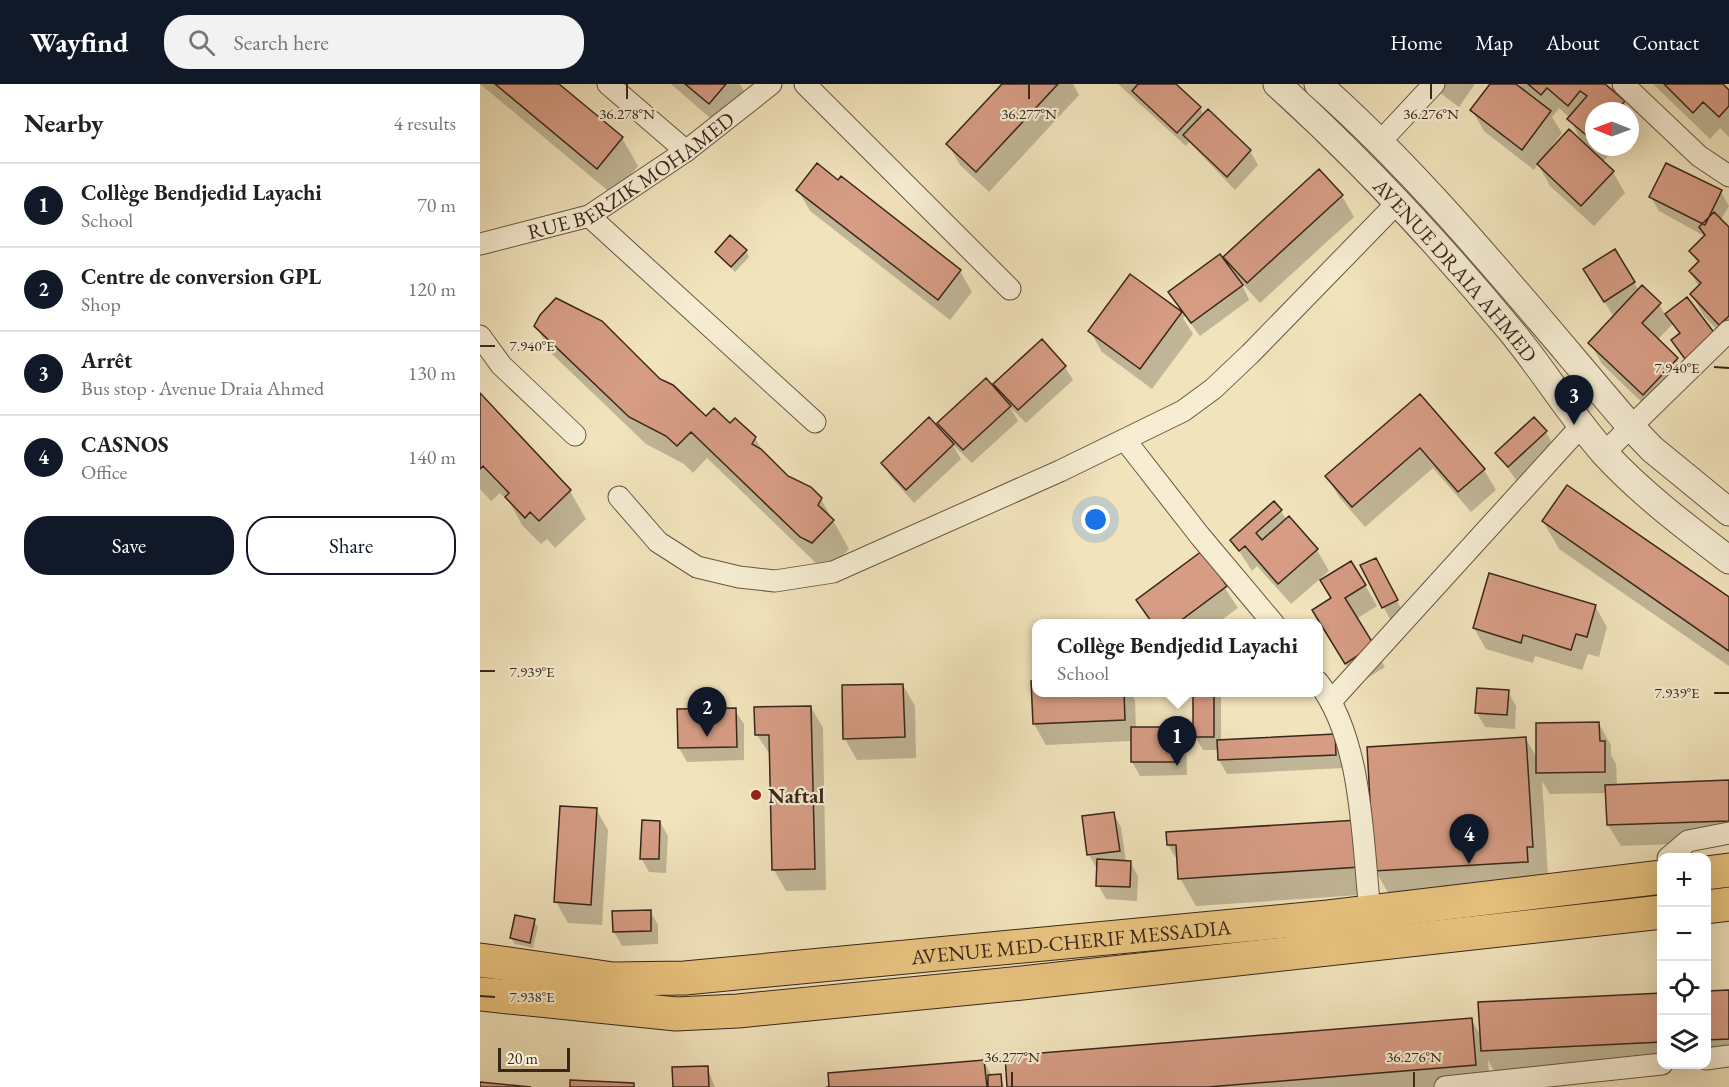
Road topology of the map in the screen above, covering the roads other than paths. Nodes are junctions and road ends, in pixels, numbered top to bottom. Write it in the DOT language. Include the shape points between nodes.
graph roads {
  1 [pos="608,84"];
  2 [pos="771,84"];
  3 [pos="806,84"];
  4 [pos="1277,84"];
  5 [pos="1318,84"];
  6 [pos="1434,84"];
  7 [pos="1623,84"];
  8 [pos="1379,143"];
  9 [pos="686,151"];
  10 [pos="1729,176"];
  11 [pos="1397,203"];
  12 [pos="589,216"];
  13 [pos="480,244"];
  14 [pos="1010,289"];
  15 [pos="1729,331"];
  16 [pos="480,336"];
  17 [pos="815,422"];
  18 [pos="1582,425"];
  19 [pos="1631,427"];
  20 [pos="575,435"];
  21 [pos="1125,440"];
  22 [pos="1604,453"];
  23 [pos="620,497"];
  24 [pos="1729,512"];
  25 [pos="1729,560"];
  26 [pos="1270,619"];
  27 [pos="1323,688"];
  28 [pos="1332,700"];
  29 [pos="1729,833"];
  30 [pos="1678,853"];
  31 [pos="1729,870"];
  32 [pos="1657,872"];
  33 [pos="1711,872"];
  34 [pos="1729,904"];
  35 [pos="1711,906"];
  36 [pos="1370,911"];
  37 [pos="1657,913"];
  38 [pos="480,960"];
  39 [pos="480,994"];
  40 [pos="1729,1056"];
  41 [pos="1711,1058"];
  42 [pos="1657,1065"];
  43 [pos="1456,1086"];
  1 -- 9 [label="street"];
  2 -- 9 [label="street, RUE BERZIK MOHAMED"];
  3 -- 14 [label="street"];
  4 -- 11 [label="street, AVENUE DRAIA AHMED"];
  5 -- 8 [label="street, AVENUE DRAIA AHMED"];
  6 -- 8 [label="street"];
  7 -- 10 [label="street" via="1699,156"];
  8 -- 19 [label="street, AVENUE DRAIA AHMED"];
  9 -- 12 [label="street, RUE BERZIK MOHAMED"];
  11 -- 18 [label="street, AVENUE DRAIA AHMED" via="1512,332"];
  11 -- 21 [label="street" via="1213,389 1183,411"];
  12 -- 13 [label="street, RUE BERZIK MOHAMED"];
  12 -- 17 [label="street"];
  15 -- 19 [label="street"];
  16 -- 20 [label="street" via="501,365"];
  18 -- 22 [label="street, AVENUE DRAIA AHMED"];
  18 -- 28 [label="street"];
  19 -- 22 [label="street"];
  19 -- 24 [label="street, AVENUE DRAIA AHMED"];
  21 -- 23 [label="street" via="833,572 775,581 697,567 658,542"];
  21 -- 26 [label="street"];
  22 -- 25 [label="street, AVENUE DRAIA AHMED" via="1656,503"];
  27 -- 28 [label="street"];
  28 -- 36 [label="street" via="1348,745 1358,795"];
  29 -- 30 [label="street" via="1688,841"];
  31 -- 33 [label="highway"];
  32 -- 36 [label="highway, AVENUE MED-CHERIF MESSADIA"];
  34 -- 35 [label="highway"];
  36 -- 38 [label="highway, AVENUE MED-CHERIF MESSADIA" via="685,978 613,978"];
  37 -- 39 [label="highway, AVENUE MED-CHERIF MESSADIA" via="738,1011 676,1014"];
  40 -- 41 [label="street"];
  42 -- 43 [label="street"];
}
